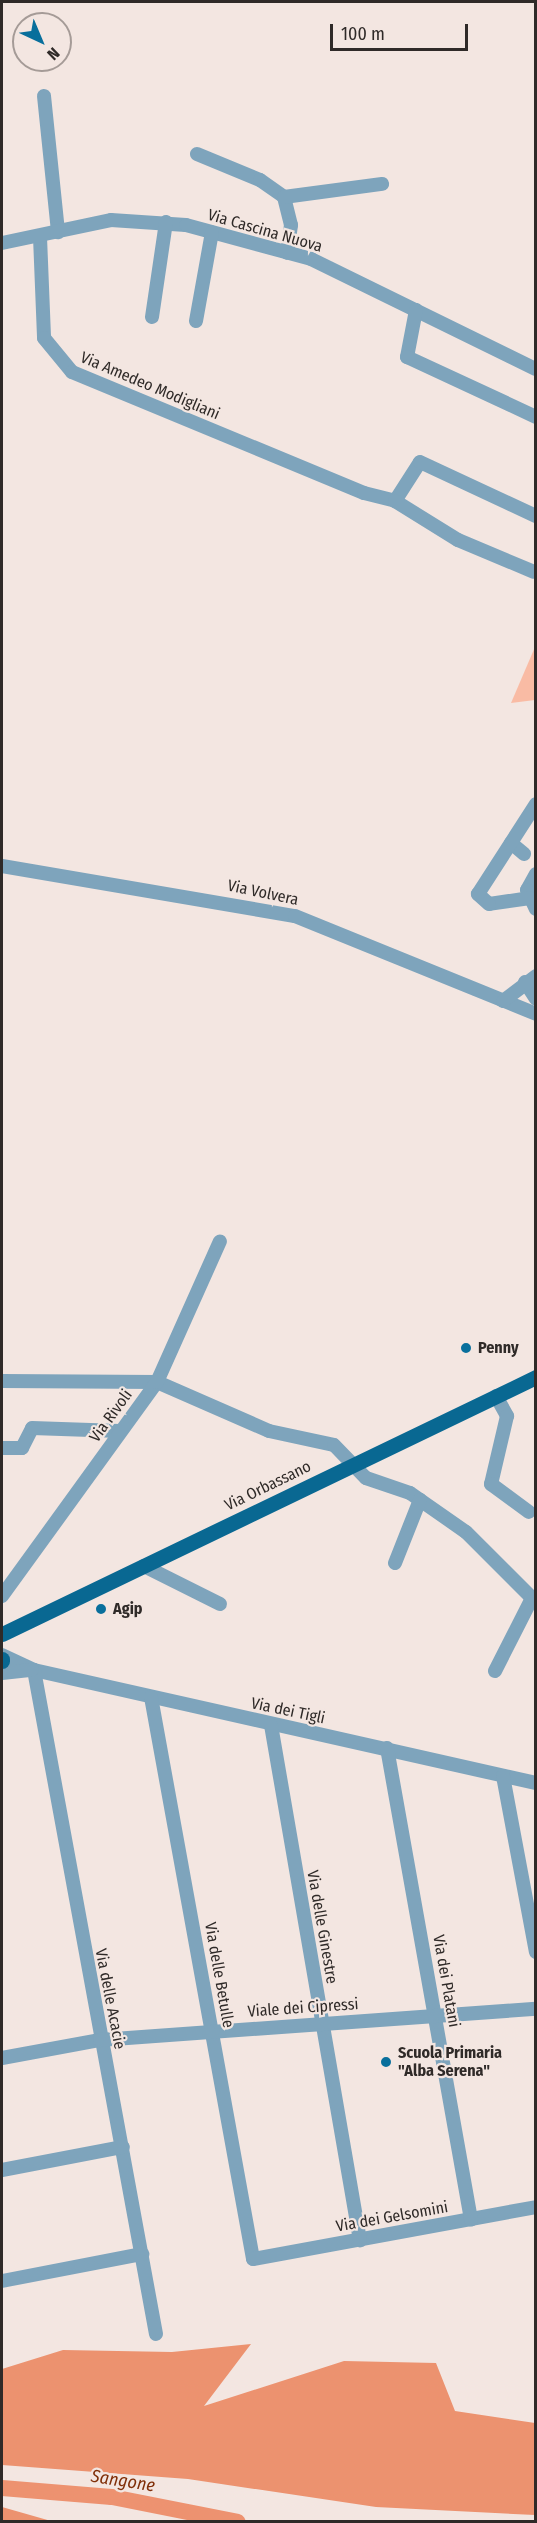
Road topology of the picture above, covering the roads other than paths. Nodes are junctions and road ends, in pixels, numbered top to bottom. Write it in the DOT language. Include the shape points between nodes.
graph roads {
  1 [pos="44,96"];
  2 [pos="197,154"];
  3 [pos="382,184"];
  4 [pos="284,197"];
  5 [pos="166,222"];
  6 [pos="58,232"];
  7 [pos="212,232"];
  8 [pos="40,237"];
  9 [pos="2,243"];
  10 [pos="287,252"];
  11 [pos="416,310"];
  12 [pos="152,317"];
  13 [pos="196,321"];
  14 [pos="536,369"];
  15 [pos="536,417"];
  16 [pos="396,501"];
  17 [pos="536,516"];
  18 [pos="535,572"];
  19 [pos="536,804"];
  20 [pos="511,843"];
  21 [pos="524,854"];
  22 [pos="2,866"];
  23 [pos="536,874"];
  24 [pos="533,903"];
  25 [pos="530,979"];
  26 [pos="536,999"];
  27 [pos="503,1001"];
  28 [pos="536,1014"];
  29 [pos="220,1241"];
  30 [pos="536,1377"];
  31 [pos="2,1381"];
  32 [pos="157,1382"];
  33 [pos="496,1396"];
  34 [pos="120,1431"];
  35 [pos="2,1448"];
  36 [pos="353,1464"];
  37 [pos="420,1500"];
  38 [pos="529,1512"];
  39 [pos="394,1563"];
  40 [pos="144,1566"];
  41 [pos="2,1596"];
  42 [pos="534,1600"];
  43 [pos="220,1604"];
  44 [pos="16,1628"];
  45 [pos="2,1634"];
  46 [pos="2,1647"];
  47 [pos="2,1658"];
  48 [pos="34,1670"];
  49 [pos="495,1671"];
  50 [pos="2,1673"];
  51 [pos="152,1697"];
  52 [pos="271,1725"];
  53 [pos="387,1748"];
  54 [pos="503,1776"];
  55 [pos="536,1784"];
  56 [pos="536,1952"];
  57 [pos="536,2009"];
  58 [pos="435,2016"];
  59 [pos="322,2022"];
  60 [pos="213,2030"];
  61 [pos="100,2040"];
  62 [pos="2,2058"];
  63 [pos="123,2147"];
  64 [pos="2,2170"];
  65 [pos="536,2207"];
  66 [pos="471,2220"];
  67 [pos="360,2240"];
  68 [pos="142,2254"];
  69 [pos="253,2259"];
  70 [pos="2,2281"];
  71 [pos="156,2334"];
  1 -- 6 [label="street"];
  2 -- 4 [label="street" via="260,180"];
  3 -- 4 [label="street"];
  4 -- 10 [label="street" via="291,225"];
  5 -- 6 [label="street, Via Cascina Nuova" via="111,220"];
  5 -- 7 [label="street, Via Cascina Nuova"];
  5 -- 12 [label="street"];
  6 -- 8 [label="street, Via Cascina Nuova"];
  7 -- 10 [label="street, Via Cascina Nuova"];
  7 -- 13 [label="street"];
  8 -- 9 [label="street, Via Cascina Nuova"];
  8 -- 16 [label="street, Via Amedeo Modigliani" via="44,338 62,364 348,488"];
  10 -- 11 [label="street, Via Cascina Nuova"];
  11 -- 14 [label="street, Via Cascina Nuova"];
  11 -- 15 [label="street" via="408,357"];
  16 -- 17 [label="street" via="420,462"];
  16 -- 18 [label="street, Via Amedeo Modigliani" via="459,540"];
  19 -- 20 [label="street"];
  20 -- 21 [label="street"];
  20 -- 24 [label="street" via="478,894 489,904"];
  22 -- 27 [label="street, Via Volvera" via="295,916"];
  23 -- 24 [label="street" via="529,879"];
  25 -- 26 [label="street"];
  25 -- 27 [label="street"];
  27 -- 28 [label="street, Via Volvera"];
  29 -- 32 [label="street, Via Rivoli"];
  30 -- 33 [label="main road, Via Orbassano"];
  31 -- 32 [label="street"];
  32 -- 34 [label="street, Via Rivoli"];
  32 -- 36 [label="street" via="269,1431 334,1445"];
  33 -- 36 [label="main road, Via Orbassano"];
  33 -- 38 [label="street" via="507,1416 491,1484"];
  34 -- 35 [label="street" via="32,1428 22,1448"];
  34 -- 41 [label="street, Via Rivoli"];
  36 -- 37 [label="street" via="366,1478"];
  36 -- 40 [label="main road, Via Orbassano"];
  37 -- 39 [label="street"];
  37 -- 42 [label="street" via="466,1532"];
  40 -- 43 [label="street"];
  40 -- 44 [label="main road, Via Orbassano"];
  42 -- 49 [label="street"];
  44 -- 45 [label="main road, Via Orbassano"];
  44 -- 46 [label="main road, Via Orbassano"];
  47 -- 48 [label="street, Via dei Tigli"];
  48 -- 50 [label="street, Via dei Tigli"];
  48 -- 51 [label="street, Via dei Tigli"];
  48 -- 61 [label="street, Via delle Acacie"];
  51 -- 52 [label="street, Via dei Tigli"];
  51 -- 60 [label="street, Via delle Betulle"];
  52 -- 53 [label="street, Via dei Tigli"];
  52 -- 59 [label="street, Via delle Ginestre"];
  53 -- 54 [label="street, Via dei Tigli"];
  53 -- 58 [label="street, Via dei Platani"];
  54 -- 55 [label="street, Via dei Tigli"];
  54 -- 56 [label="street"];
  57 -- 58 [label="street, Viale dei Cipressi"];
  58 -- 59 [label="street, Viale dei Cipressi"];
  58 -- 66 [label="street, Via dei Platani"];
  59 -- 60 [label="street, Viale dei Cipressi"];
  59 -- 67 [label="street, Via delle Ginestre"];
  60 -- 61 [label="street, Viale dei Cipressi"];
  60 -- 69 [label="street, Via delle Betulle"];
  61 -- 62 [label="street, Viale dei Cipressi"];
  61 -- 63 [label="street, Via delle Acacie"];
  63 -- 64 [label="street"];
  63 -- 68 [label="street, Via delle Acacie"];
  65 -- 66 [label="street, Via dei Gelsomini"];
  66 -- 67 [label="street, Via dei Gelsomini"];
  67 -- 69 [label="street, Via dei Gelsomini"];
  68 -- 70 [label="street"];
  68 -- 71 [label="street, Via delle Acacie"];
}
